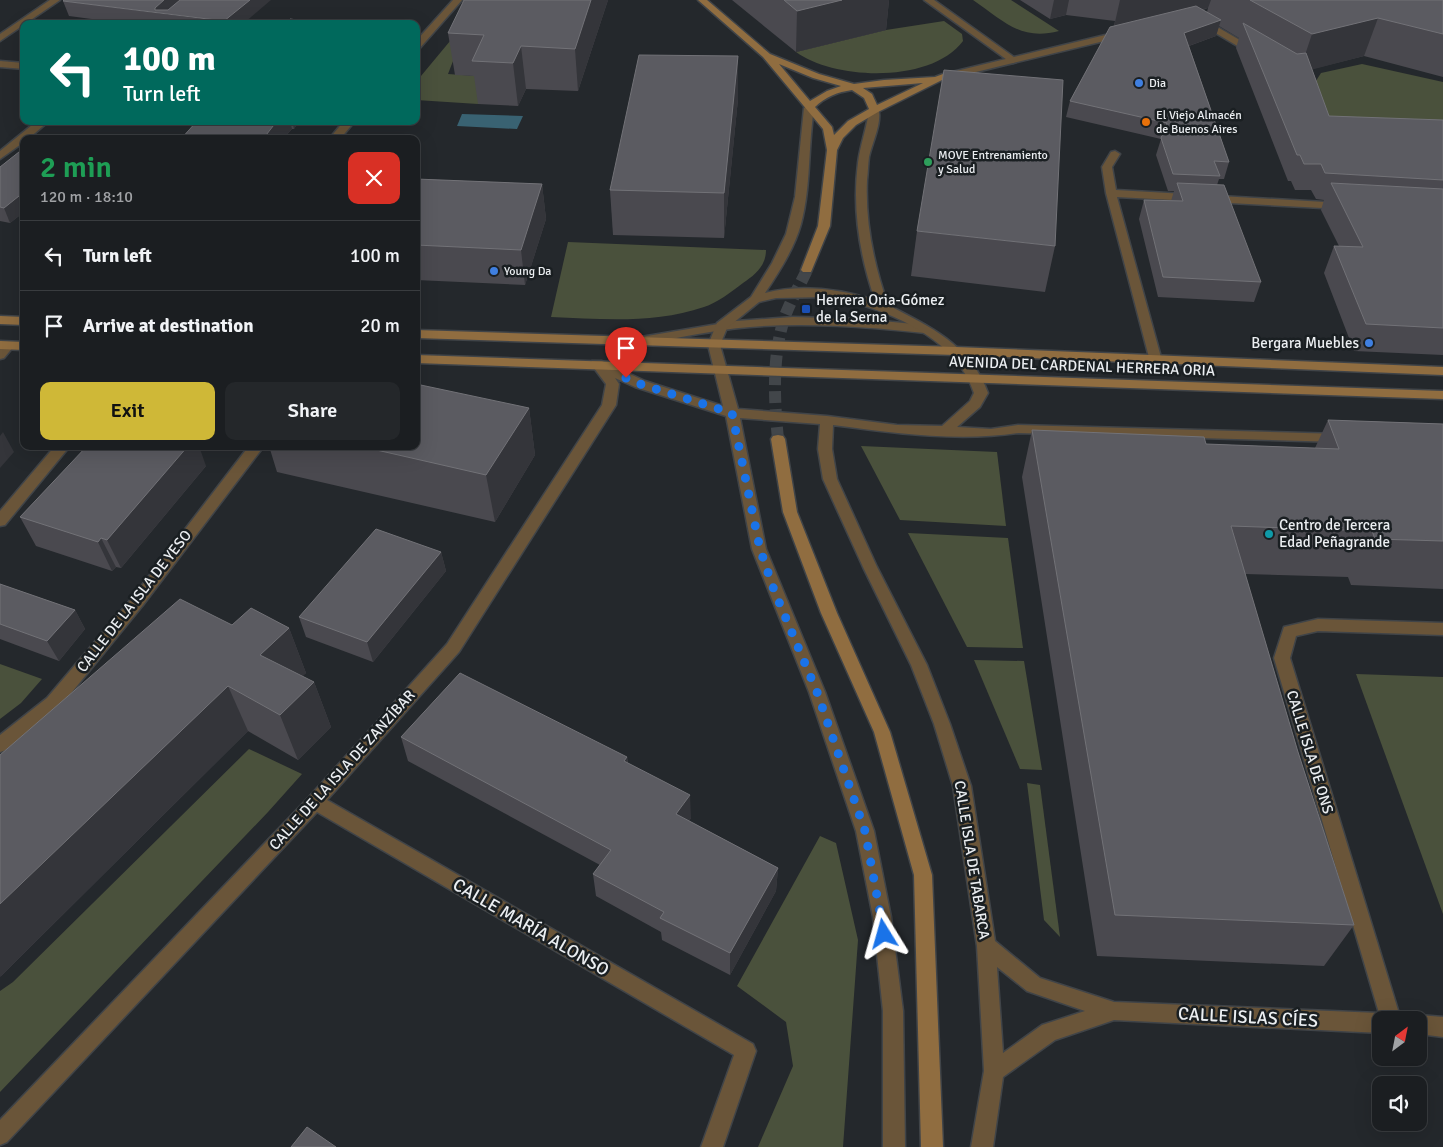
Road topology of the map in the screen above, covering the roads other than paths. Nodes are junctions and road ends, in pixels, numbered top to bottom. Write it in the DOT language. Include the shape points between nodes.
graph roads {
  1 [pos="56,0"];
  2 [pos="458,0"];
  3 [pos="702,0"];
  4 [pos="928,0"];
  5 [pos="1199,16"];
  6 [pos="27,20"];
  7 [pos="20,24"];
  8 [pos="1128,33"];
  9 [pos="0,38"];
  10 [pos="420,43"];
  11 [pos="766,55"];
  12 [pos="1260,55"];
  13 [pos="1013,60"];
  14 [pos="0,64"];
  15 [pos="20,66"];
  16 [pos="943,77"];
  17 [pos="854,87"];
  18 [pos="809,108"];
  19 [pos="874,110"];
  20 [pos="39,125"];
  21 [pos="346,125"];
  22 [pos="26,135"];
  23 [pos="338,135"];
  24 [pos="20,140"];
  25 [pos="832,150"];
  26 [pos="1115,154"];
  27 [pos="0,156"];
  28 [pos="1111,193"];
  29 [pos="1355,206"];
  30 [pos="807,270"];
  31 [pos="756,299"];
  32 [pos="882,307"];
  33 [pos="0,320"];
  34 [pos="20,321"];
  35 [pos="721,326"];
  36 [pos="925,329"];
  37 [pos="420,334"];
  38 [pos="637,342"];
  39 [pos="714,345"];
  40 [pos="20,347"];
  41 [pos="3,349"];
  42 [pos="956,352"];
  43 [pos="420,359"];
  44 [pos="1156,361"];
  45 [pos="597,364"];
  46 [pos="720,369"];
  47 [pos="1443,371"];
  48 [pos="976,378"];
  49 [pos="1443,395"];
  50 [pos="732,413"];
  51 [pos="827,420"];
  52 [pos="946,430"];
  53 [pos="778,439"];
  54 [pos="1355,439"];
  55 [pos="60,450"];
  56 [pos="253,450"];
  57 [pos="0,521"];
  58 [pos="1443,629"];
  59 [pos="0,745"];
  60 [pos="315,802"];
  61 [pos="986,946"];
  62 [pos="1114,1011"];
  63 [pos="1387,1011"];
  64 [pos="1372,1023"];
  65 [pos="1428,1026"];
  66 [pos="1443,1027"];
  67 [pos="994,1071"];
  68 [pos="0,1135"];
  69 [pos="712,1147"];
  70 [pos="894,1147"];
  71 [pos="932,1147"];
  72 [pos="982,1147"];
  1 -- 6 [label="street"];
  2 -- 10 [label="street"];
  3 -- 11 [label="main road"];
  4 -- 13 [label="street"];
  5 -- 12 [label="street"];
  7 -- 9 [label="street"];
  8 -- 13 [label="street"];
  11 -- 17 [label="main road" via="816,76"];
  11 -- 18 [label="main road"];
  13 -- 16 [label="street"];
  14 -- 15 [label="street"];
  16 -- 17 [label="main road"];
  16 -- 19 [label="main road"];
  17 -- 18 [label="main road" via="825,94 812,102"];
  17 -- 19 [label="main road" via="868,96"];
  18 -- 25 [label="main road" via="828,129"];
  18 -- 31 [label="street" via="795,226 776,268"];
  19 -- 25 [label="main road" via="844,130"];
  19 -- 32 [label="street" via="862,184 870,268"];
  20 -- 22 [label="street"];
  21 -- 23 [label="street"];
  24 -- 27 [label="street"];
  25 -- 30 [label="main road" via="824,226"];
  26 -- 28 [label="street" via="1107,167"];
  28 -- 29 [label="street"];
  28 -- 44 [label="street"];
  31 -- 32 [label="street, AVENIDA DEL CARDENAL HERRERA ORIA" via="776,294 827,293"];
  31 -- 35 [label="street, AVENIDA DEL CARDENAL HERRERA ORIA"];
  32 -- 36 [label="street, AVENIDA DEL CARDENAL HERRERA ORIA"];
  33 -- 34 [label="main road"];
  35 -- 36 [label="street, AVENIDA DEL CARDENAL HERRERA ORIA" via="781,321"];
  35 -- 38 [label="street, AVENIDA DEL CARDENAL HERRERA ORIA"];
  35 -- 39 [label="street"];
  36 -- 42 [label="street, AVENIDA DEL CARDENAL HERRERA ORIA"];
  37 -- 38 [label="main road, AVENIDA DEL CARDENAL HERRERA ORIA"];
  38 -- 39 [label="main road, AVENIDA DEL CARDENAL HERRERA ORIA"];
  39 -- 42 [label="main road, AVENIDA DEL CARDENAL HERRERA ORIA"];
  39 -- 46 [label="street"];
  40 -- 41 [label="main road"];
  42 -- 44 [label="main road, AVENIDA DEL CARDENAL HERRERA ORIA"];
  42 -- 48 [label="street"];
  43 -- 45 [label="main road, AVENIDA DEL CARDENAL HERRERA ORIA"];
  44 -- 47 [label="main road, AVENIDA DEL CARDENAL HERRERA ORIA"];
  45 -- 46 [label="main road, AVENIDA DEL CARDENAL HERRERA ORIA"];
  45 -- 50 [label="street, AVENIDA DEL CARDENAL HERRERA ORIA" via="640,384"];
  45 -- 60 [label="street, CALLE DE LA ISLA DE ZANZÍBAR" via="613,384 604,414 453,648"];
  46 -- 48 [label="main road, AVENIDA DEL CARDENAL HERRERA ORIA"];
  46 -- 50 [label="street"];
  48 -- 49 [label="main road, AVENIDA DEL CARDENAL HERRERA ORIA"];
  48 -- 52 [label="street" via="981,393 975,404"];
  50 -- 51 [label="street, AVENIDA DEL CARDENAL HERRERA ORIA"];
  50 -- 70 [label="street" via="760,549 817,692 865,831 882,917 893,1011"];
  51 -- 52 [label="street, AVENIDA DEL CARDENAL HERRERA ORIA" via="897,429"];
  51 -- 61 [label="street, CALLE ISLA DE TABARCA" via="825,449 830,479 918,665 962,786"];
  52 -- 54 [label="street, AVENIDA DEL CARDENAL HERRERA ORIA" via="992,432 1018,429"];
  53 -- 71 [label="main road" via="790,512 828,613 882,732 923,875"];
  55 -- 57 [label="street"];
  56 -- 59 [label="street, CALLE DE LA ISLA DE YESO" via="138,601 53,703"];
  58 -- 63 [label="street, CALLE ISLA DE ONS" via="1318,625 1290,631 1282,658"];
  60 -- 68 [label="street, CALLE DE LA ISLA DE ZANZÍBAR"];
  60 -- 69 [label="street, CALLE MARÍA ALONSO" via="746,1051"];
  61 -- 62 [label="street, CALLE ISLAS CÍES" via="1034,985"];
  61 -- 67 [label="street, CALLE ISLA DE TABARCA"];
  62 -- 64 [label="street, CALLE ISLAS CÍES"];
  62 -- 67 [label="street, CALLE ISLAS CÍES" via="1048,1032"];
  65 -- 66 [label="street"];
  67 -- 72 [label="street, CALLE ISLA DE TABARCA"];
}
